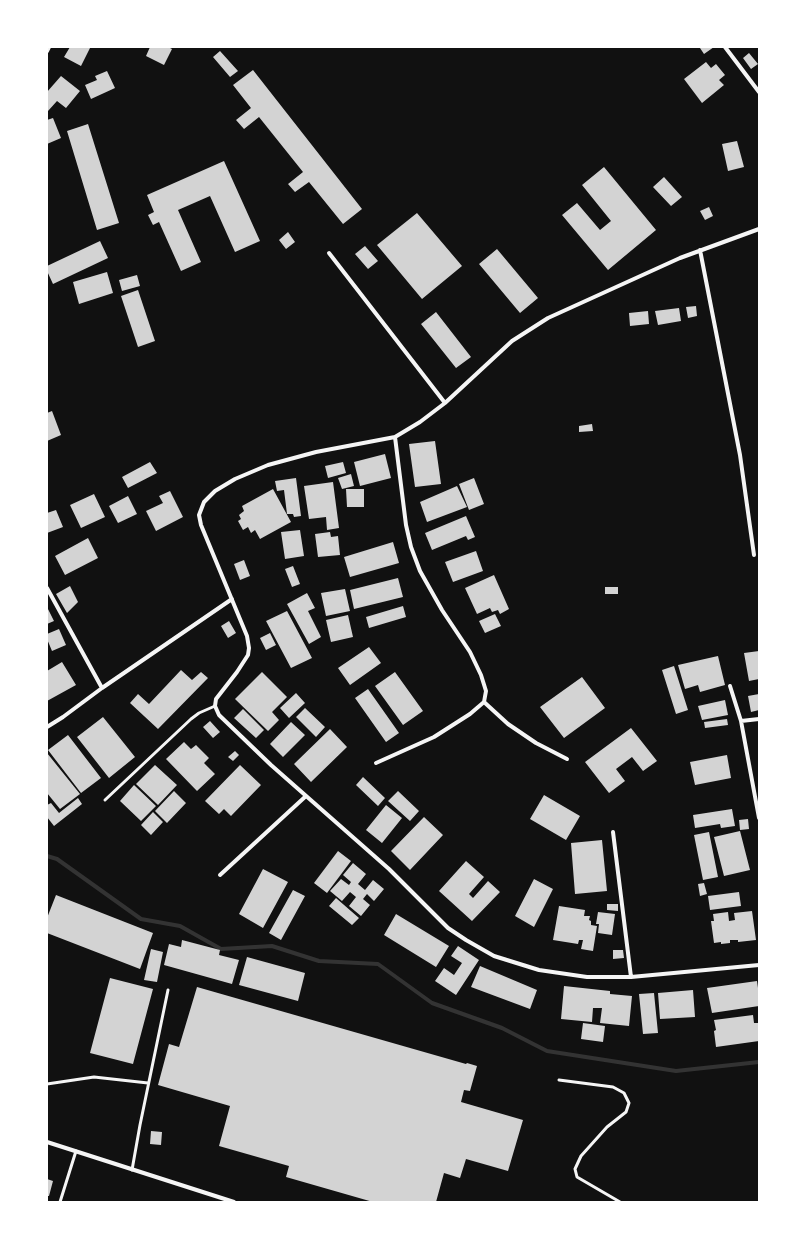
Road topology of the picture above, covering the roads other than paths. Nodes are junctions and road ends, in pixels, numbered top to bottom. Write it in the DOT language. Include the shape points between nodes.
graph roads {
  1 [pos="49,47"];
  2 [pos="725,47"];
  3 [pos="47,51"];
  4 [pos="759,92"];
  5 [pos="759,229"];
  6 [pos="700,250"];
  7 [pos="329,253"];
  8 [pos="445,403"];
  9 [pos="395,437"];
  10 [pos="754,555"];
  11 [pos="47,588"];
  12 [pos="232,599"];
  13 [pos="730,686"];
  14 [pos="102,688"];
  15 [pos="484,702"];
  16 [pos="215,706"];
  17 [pos="759,719"];
  18 [pos="741,721"];
  19 [pos="47,727"];
  20 [pos="566,759"];
  21 [pos="376,763"];
  22 [pos="306,796"];
  23 [pos="105,800"];
  24 [pos="759,818"];
  25 [pos="613,832"];
  26 [pos="220,875"];
  27 [pos="759,965"];
  28 [pos="631,976"];
  29 [pos="168,990"];
  30 [pos="559,1080"];
  31 [pos="148,1083"];
  32 [pos="47,1084"];
  33 [pos="47,1142"];
  34 [pos="76,1151"];
  35 [pos="132,1170"];
  36 [pos="60,1202"];
  37 [pos="234,1202"];
  38 [pos="620,1202"];
  1 -- 3 [label="street"];
  2 -- 4 [label="street"];
  5 -- 6 [label="street"];
  6 -- 8 [label="street" via="548,318 512,340"];
  6 -- 10 [label="street" via="740,455"];
  7 -- 8 [label="street"];
  8 -- 9 [label="street"];
  9 -- 12 [label="street" via="316,452 268,465 215,491 204,502 199,515"];
  9 -- 15 [label="street" via="410,546 420,571 470,652 481,675 486,691"];
  11 -- 14 [label="street"];
  12 -- 14 [label="street"];
  12 -- 16 [label="street" via="247,636 248,655 216,699"];
  13 -- 18 [label="street"];
  14 -- 19 [label="street"];
  15 -- 20 [label="street" via="508,724 536,744"];
  15 -- 21 [label="street" via="434,737"];
  16 -- 22 [label="street" via="219,715"];
  16 -- 23 [label="lane" via="199,712"];
  17 -- 18 [label="street"];
  18 -- 24 [label="street"];
  22 -- 26 [label="street"];
  22 -- 28 [label="street" via="388,869 448,928 494,956 540,970 587,978"];
  25 -- 28 [label="street"];
  27 -- 28 [label="street"];
  29 -- 31 [label="lane"];
  30 -- 38 [label="lane" via="613,1087 624,1093 629,1102 626,1112 606,1127 581,1156 575,1169 577,1177"];
  31 -- 32 [label="lane" via="94,1077"];
  31 -- 35 [label="lane"];
  33 -- 34 [label="street"];
  34 -- 35 [label="street"];
  34 -- 36 [label="lane"];
  35 -- 37 [label="street"];
}
